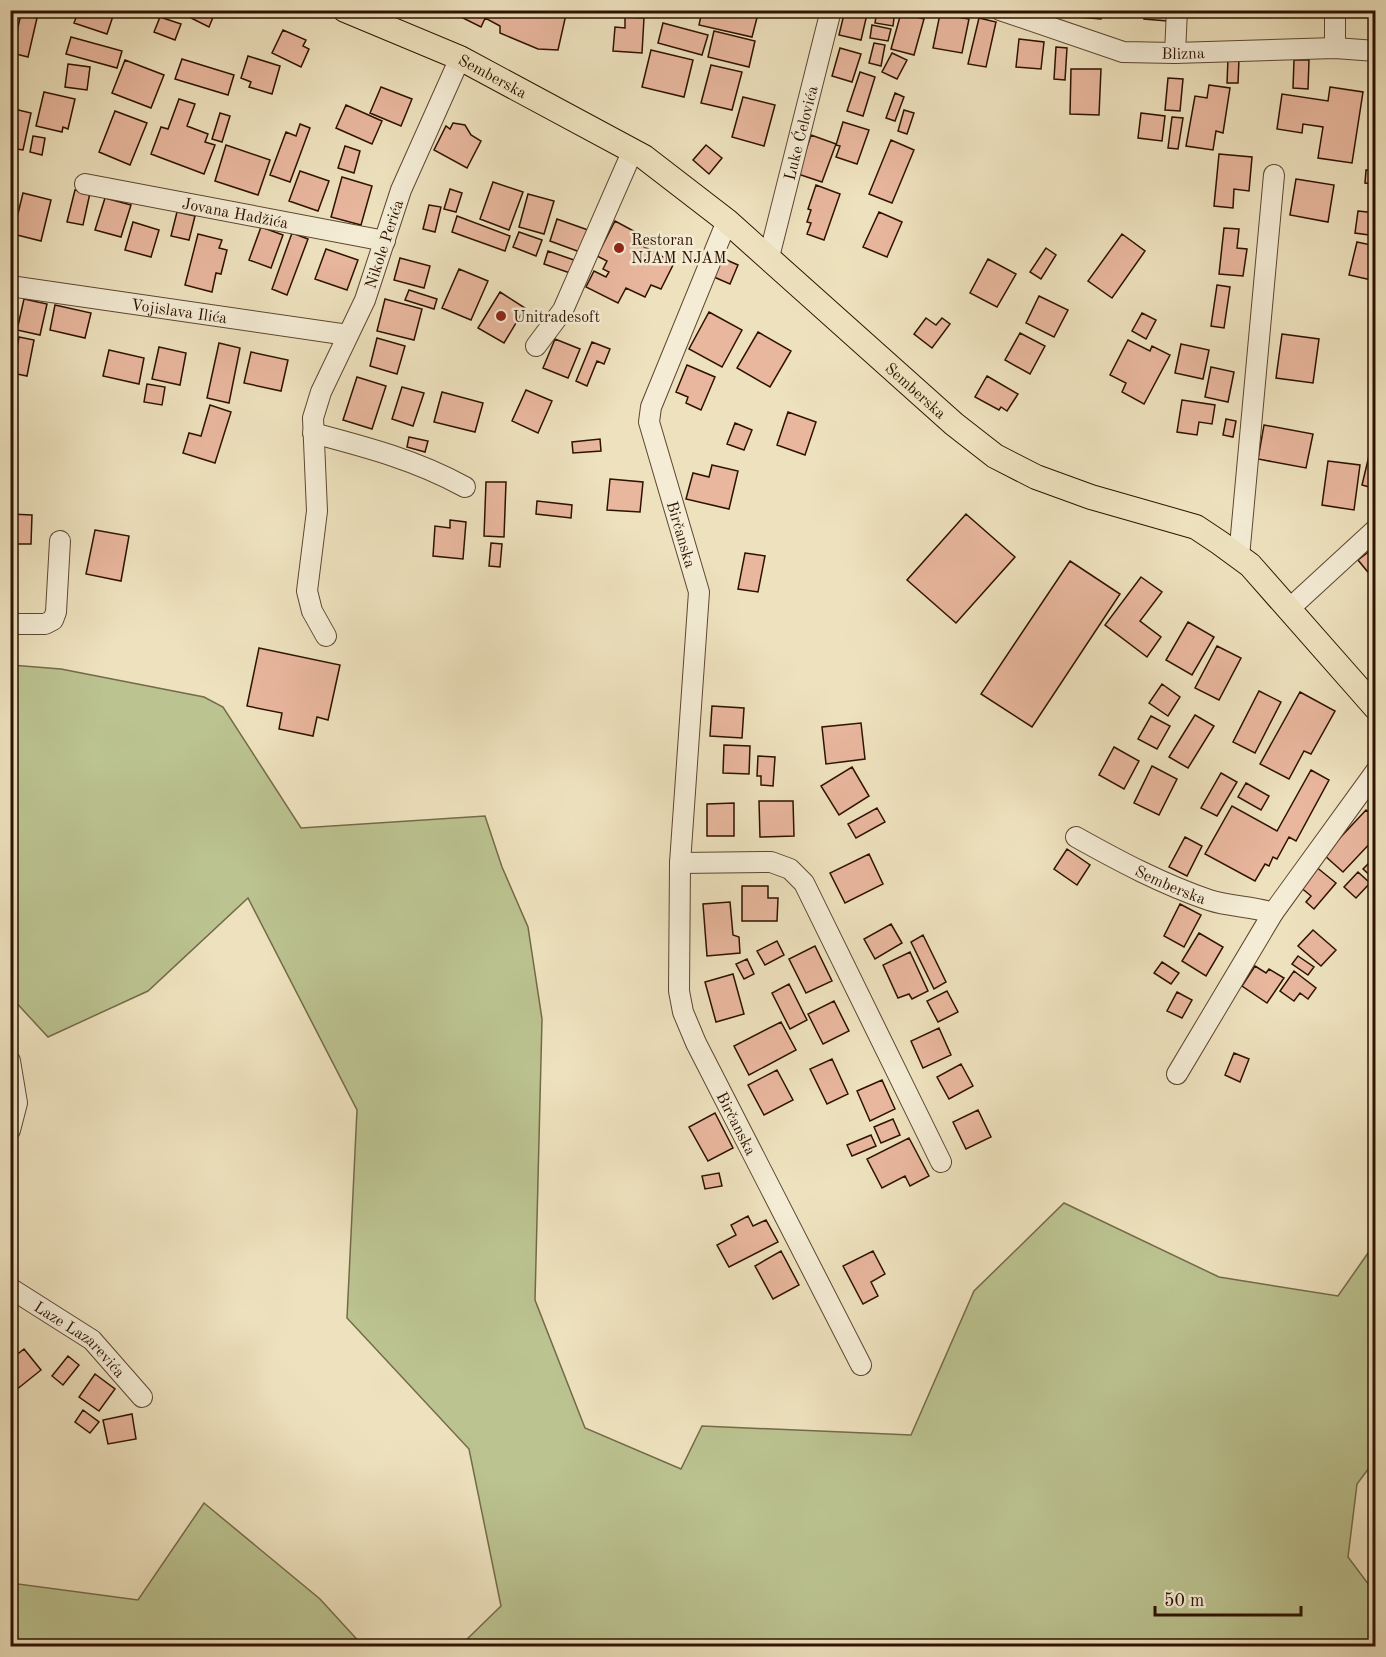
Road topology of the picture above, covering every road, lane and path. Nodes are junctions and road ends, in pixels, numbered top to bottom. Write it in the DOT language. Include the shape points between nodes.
graph roads {
  1 [pos="831,10"];
  2 [pos="1000,10"];
  3 [pos="1177,10"];
  4 [pos="1335,10"];
  5 [pos="348,11"];
  6 [pos="1052,19"];
  7 [pos="1335,48"];
  8 [pos="1376,51"];
  9 [pos="1175,53"];
  10 [pos="460,58"];
  11 [pos="633,150"];
  12 [pos="1274,175"];
  13 [pos="85,184"];
  14 [pos="727,221"];
  15 [pos="385,241"];
  16 [pos="770,257"];
  17 [pos="10,286"];
  18 [pos="348,335"];
  19 [pos="536,346"];
  20 [pos="313,433"];
  21 [pos="465,487"];
  22 [pos="1376,529"];
  23 [pos="60,541"];
  24 [pos="1239,557"];
  25 [pos="1289,609"];
  26 [pos="10,624"];
  27 [pos="326,636"];
  28 [pos="1376,708"];
  29 [pos="1376,771"];
  30 [pos="1076,837"];
  31 [pos="680,863"];
  32 [pos="1273,913"];
  33 [pos="10,1061"];
  34 [pos="1176,1074"];
  35 [pos="10,1130"];
  36 [pos="941,1162"];
  37 [pos="10,1288"];
  38 [pos="861,1365"];
  39 [pos="142,1397"];
  1 -- 16 [label="street, Luke Ćelovića"];
  2 -- 6 [label="street, Blizna"];
  3 -- 9 [label="street"];
  4 -- 7 [label="street"];
  5 -- 10 [label="main road, Semberska"];
  6 -- 9 [label="street, Blizna" via="1123,52"];
  7 -- 8 [label="street, Blizna"];
  7 -- 9 [label="street, Blizna"];
  10 -- 11 [label="main road, Semberska"];
  10 -- 15 [label="street, Nikole Perića" via="401,190"];
  11 -- 14 [label="main road, Semberska"];
  11 -- 19 [label="street" via="563,310"];
  12 -- 24 [label="street"];
  13 -- 15 [label="street, Jovana Hadžića"];
  14 -- 16 [label="main road, Semberska"];
  14 -- 31 [label="street, Birčanska" via="651,408 649,422 699,592"];
  15 -- 18 [label="street, Nikole Perića"];
  16 -- 24 [label="main road, Semberska" via="954,424 995,456 1058,485 1196,527"];
  17 -- 18 [label="street, Vojislava Ilića"];
  18 -- 20 [label="street, Nikole Perića" via="321,392"];
  20 -- 21 [label="street" via="390,453"];
  20 -- 27 [label="street, Nikole Perića" via="317,511 307,591 312,611"];
  22 -- 25 [label="street"];
  23 -- 26 [label="street" via="53,620 45,624"];
  24 -- 25 [label="main road, Semberska"];
  25 -- 28 [label="main road, Semberska"];
  29 -- 32 [label="street"];
  30 -- 32 [label="street, Semberska" via="1144,875 1212,901"];
  31 -- 36 [label="street" via="771,862 790,869 804,883"];
  31 -- 38 [label="street, Birčanska" via="679,991 683,1012"];
  32 -- 34 [label="street"];
  33 -- 35 [label="street" via="16,1103"];
  37 -- 39 [label="street, Laze Lazarevića" via="92,1340"];
}
